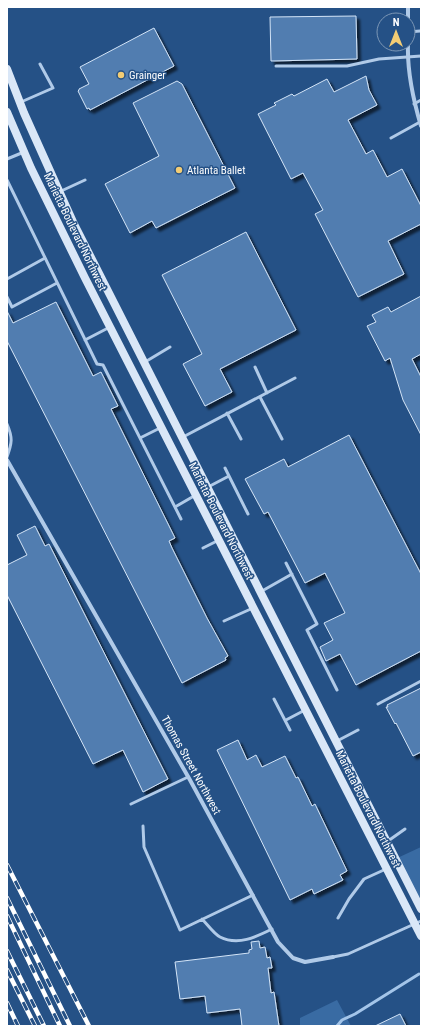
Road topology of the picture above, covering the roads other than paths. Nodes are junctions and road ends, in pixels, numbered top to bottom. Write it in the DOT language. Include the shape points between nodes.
graph roads {
  1 [pos="408,52"];
  2 [pos="421,56"];
  3 [pos="408,57"];
  4 [pos="40,64"];
  5 [pos="276,66"];
  6 [pos="7,69"];
  7 [pos="421,100"];
  8 [pos="20,103"];
  9 [pos="414,104"];
  10 [pos="7,112"];
  11 [pos="420,124"];
  12 [pos="391,138"];
  13 [pos="24,152"];
  14 [pos="7,159"];
  15 [pos="7,180"];
  16 [pos="85,180"];
  17 [pos="59,192"];
  18 [pos="45,258"];
  19 [pos="7,279"];
  20 [pos="57,283"];
  21 [pos="7,297"];
  22 [pos="110,327"];
  23 [pos="85,340"];
  24 [pos="170,347"];
  25 [pos="145,362"];
  26 [pos="256,367"];
  27 [pos="295,378"];
  28 [pos="267,393"];
  29 [pos="260,396"];
  30 [pos="227,414"];
  31 [pos="7,424"];
  32 [pos="161,427"];
  33 [pos="182,436"];
  34 [pos="140,438"];
  35 [pos="241,439"];
  36 [pos="282,439"];
  37 [pos="7,459"];
  38 [pos="225,468"];
  39 [pos="229,476"];
  40 [pos="208,487"];
  41 [pos="196,495"];
  42 [pos="175,506"];
  43 [pos="248,514"];
  44 [pos="181,519"];
  45 [pos="219,540"];
  46 [pos="203,548"];
  47 [pos="286,563"];
  48 [pos="292,574"];
  49 [pos="260,592"];
  50 [pos="253,608"];
  51 [pos="224,622"];
  52 [pos="421,681"];
  53 [pos="337,690"];
  54 [pos="274,698"];
  55 [pos="378,704"];
  56 [pos="305,710"];
  57 [pos="286,720"];
  58 [pos="290,730"];
  59 [pos="358,730"];
  60 [pos="335,741"];
  61 [pos="188,777"];
  62 [pos="131,804"];
  63 [pos="143,826"];
  64 [pos="405,829"];
  65 [pos="387,842"];
  66 [pos="386,869"];
  67 [pos="253,895"];
  68 [pos="421,909"];
  69 [pos="338,918"];
  70 [pos="202,919"];
  71 [pos="418,922"];
  72 [pos="272,929"];
  73 [pos="421,936"];
  74 [pos="333,957"];
  1 -- 3 [label="street"];
  2 -- 3 [label="lane"];
  3 -- 5 [label="lane" via="380,59 347,66"];
  3 -- 9 [label="street"];
  4 -- 8 [label="lane" via="53,88"];
  6 -- 8 [label="main road"];
  7 -- 9 [label="lane"];
  8 -- 17 [label="main road"];
  9 -- 11 [label="street"];
  10 -- 13 [label="main road, Marietta Boulevard Northwest"];
  11 -- 12 [label="lane"];
  13 -- 14 [label="lane"];
  13 -- 22 [label="main road, Marietta Boulevard Northwest"];
  15 -- 18 [label="lane"];
  16 -- 17 [label="lane"];
  17 -- 25 [label="main road"];
  18 -- 19 [label="lane"];
  18 -- 20 [label="lane"];
  20 -- 21 [label="lane" via="12,307"];
  20 -- 23 [label="lane"];
  22 -- 23 [label="lane"];
  22 -- 32 [label="main road, Marietta Boulevard Northwest"];
  23 -- 34 [label="lane" via="97,364 103,364"];
  24 -- 25 [label="lane"];
  25 -- 33 [label="main road"];
  26 -- 28 [label="lane"];
  27 -- 28 [label="lane"];
  28 -- 29 [label="lane"];
  29 -- 30 [label="lane"];
  29 -- 36 [label="lane"];
  30 -- 33 [label="lane"];
  30 -- 35 [label="lane"];
  31 -- 37 [label="lane" via="12,444"];
  32 -- 34 [label="lane"];
  32 -- 41 [label="main road, Marietta Boulevard Northwest"];
  33 -- 40 [label="main road"];
  34 -- 42 [label="lane"];
  37 -- 61 [label="street, Thomas Street Northwest"];
  38 -- 39 [label="lane"];
  39 -- 40 [label="lane"];
  39 -- 43 [label="lane"];
  40 -- 49 [label="main road"];
  41 -- 42 [label="lane"];
  41 -- 45 [label="main road, Marietta Boulevard Northwest"];
  42 -- 44 [label="lane"];
  45 -- 46 [label="lane"];
  45 -- 50 [label="main road, Marietta Boulevard Northwest"];
  47 -- 48 [label="lane"];
  48 -- 49 [label="lane"];
  48 -- 53 [label="lane" via="317,624 307,630"];
  49 -- 60 [label="main road"];
  50 -- 51 [label="lane"];
  50 -- 56 [label="main road, Marietta Boulevard Northwest"];
  52 -- 55 [label="lane"];
  54 -- 57 [label="lane"];
  56 -- 57 [label="lane"];
  56 -- 66 [label="main road, Marietta Boulevard Northwest"];
  57 -- 58 [label="lane"];
  59 -- 60 [label="lane"];
  60 -- 65 [label="main road"];
  61 -- 62 [label="lane"];
  61 -- 67 [label="street, Thomas Street Northwest"];
  63 -- 70 [label="lane" via="144,847 180,930"];
  64 -- 65 [label="lane"];
  65 -- 68 [label="main road"];
  66 -- 69 [label="lane" via="364,879"];
  66 -- 71 [label="main road, Marietta Boulevard Northwest"];
  67 -- 70 [label="lane"];
  67 -- 72 [label="street, Thomas Street Northwest"];
  70 -- 72 [label="lane" via="219,937 237,941 255,937"];
  71 -- 73 [label="main road, Marietta Boulevard Northwest"];
  71 -- 74 [label="lane, Thomas Street Northwest" via="348,954"];
  72 -- 74 [label="street, Thomas Street Northwest" via="278,942 293,958 305,962"];
}
